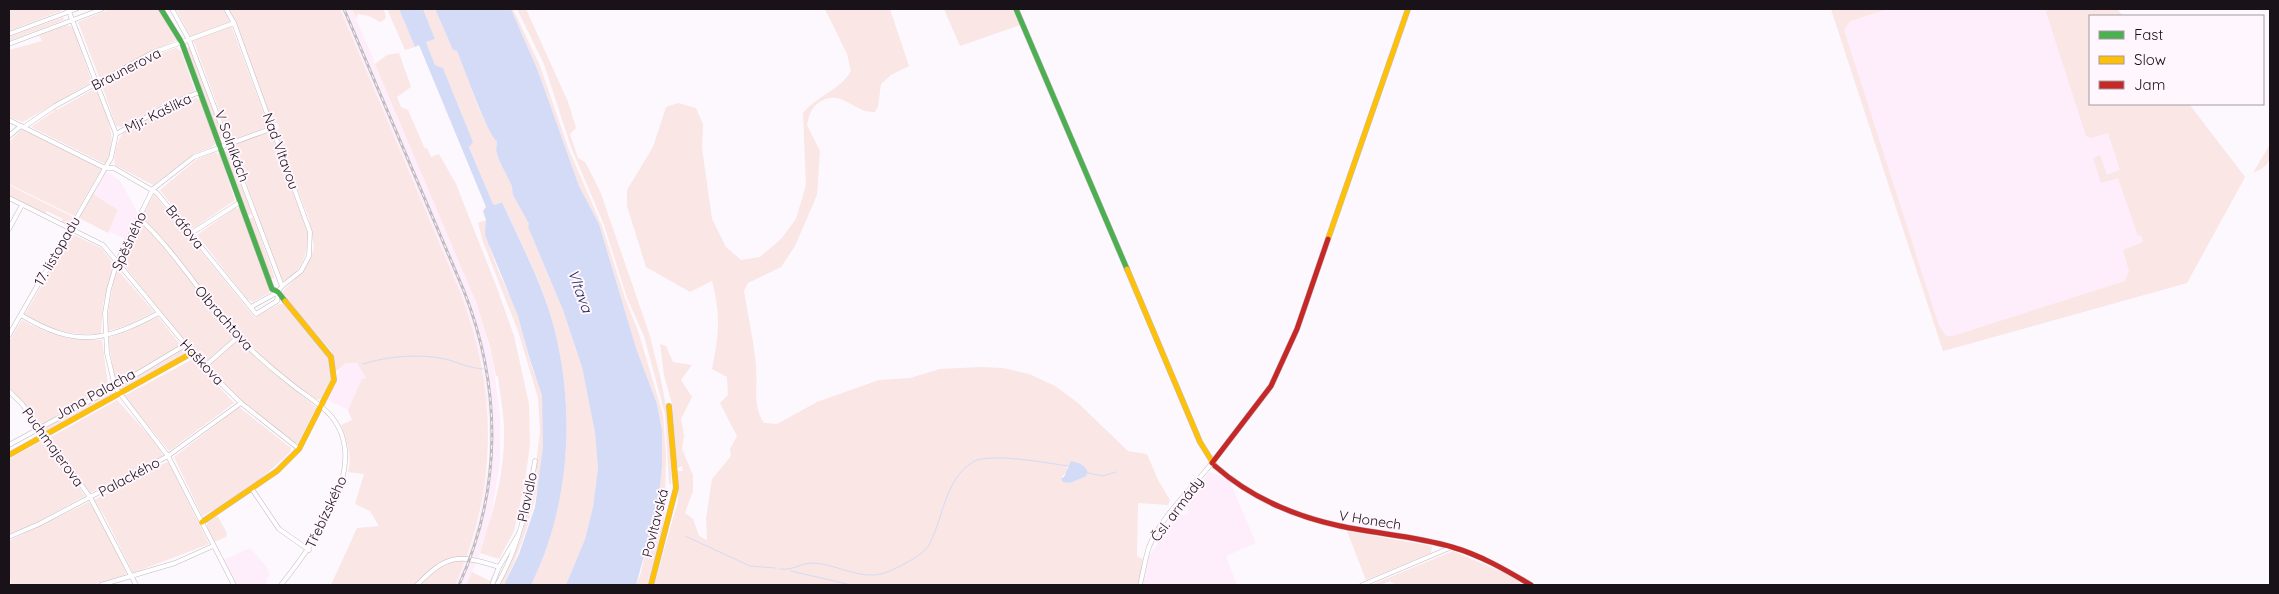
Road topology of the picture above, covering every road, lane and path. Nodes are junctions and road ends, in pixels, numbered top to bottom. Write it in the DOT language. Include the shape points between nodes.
graph roads {
  1 [pos="76,9"];
  2 [pos="102,9"];
  3 [pos="161,9"];
  4 [pos="172,9"];
  5 [pos="226,9"];
  6 [pos="1016,9"];
  7 [pos="1408,9"];
  8 [pos="69,10"];
  9 [pos="73,20"];
  10 [pos="234,23"];
  11 [pos="9,34"];
  12 [pos="189,40"];
  13 [pos="182,43"];
  14 [pos="9,44"];
  15 [pos="97,84"];
  16 [pos="200,92"];
  17 [pos="9,120"];
  18 [pos="23,126"];
  19 [pos="273,128"];
  20 [pos="116,134"];
  21 [pos="9,136"];
  22 [pos="228,144"];
  23 [pos="220,147"];
  24 [pos="105,168"];
  25 [pos="153,189"];
  26 [pos="9,198"];
  27 [pos="240,202"];
  28 [pos="22,205"];
  29 [pos="139,218"];
  30 [pos="9,229"];
  31 [pos="70,229"];
  32 [pos="190,234"];
  33 [pos="117,262"];
  34 [pos="282,286"];
  35 [pos="278,292"];
  36 [pos="251,307"];
  37 [pos="159,312"];
  38 [pos="21,315"];
  39 [pos="9,335"];
  40 [pos="238,336"];
  41 [pos="105,337"];
  42 [pos="185,345"];
  43 [pos="192,353"];
  44 [pos="204,367"];
  45 [pos="115,387"];
  46 [pos="9,391"];
  47 [pos="119,394"];
  48 [pos="241,403"];
  49 [pos="670,406"];
  50 [pos="321,407"];
  51 [pos="39,428"];
  52 [pos="44,435"];
  53 [pos="9,445"];
  54 [pos="299,449"];
  55 [pos="9,455"];
  56 [pos="168,456"];
  57 [pos="534,461"];
  58 [pos="1212,463"];
  59 [pos="252,489"];
  60 [pos="90,497"];
  61 [pos="202,522"];
  62 [pos="519,534"];
  63 [pos="9,537"];
  64 [pos="213,546"];
  65 [pos="1452,548"];
  66 [pos="309,550"];
  67 [pos="499,567"];
  68 [pos="132,577"];
  69 [pos="102,585"];
  70 [pos="136,585"];
  71 [pos="234,585"];
  72 [pos="281,585"];
  73 [pos="417,585"];
  74 [pos="492,585"];
  75 [pos="497,585"];
  76 [pos="651,585"];
  77 [pos="1140,585"];
  78 [pos="1362,585"];
  79 [pos="1530,585"];
  1 -- 8 [label="street"];
  2 -- 9 [label="street"];
  3 -- 13 [label="street, V Solníkách"];
  4 -- 12 [label="street, V Solníkách"];
  5 -- 10 [label="street, Nad Vltavou"];
  6 -- 58 [label="street"];
  7 -- 58 [label="street" via="1298,329 1270,386"];
  8 -- 9 [label="street"];
  8 -- 11 [label="street"];
  9 -- 14 [label="street"];
  9 -- 15 [label="street"];
  10 -- 12 [label="street, Braunerova"];
  10 -- 19 [label="street, Nad Vltavou"];
  12 -- 13 [label="street, Braunerova"];
  12 -- 22 [label="street, V Solníkách"];
  13 -- 15 [label="street, Braunerova" via="152,53"];
  13 -- 16 [label="street, V Solníkách"];
  15 -- 18 [label="street, Braunerova"];
  15 -- 20 [label="street"];
  16 -- 20 [label="street, Mjr. Kašlíka" via="170,104"];
  16 -- 23 [label="street, V Solníkách"];
  17 -- 18 [label="street, Bráfova"];
  18 -- 21 [label="street, Braunerova"];
  18 -- 24 [label="street, Bráfova"];
  19 -- 22 [label="street, Spěšného"];
  19 -- 34 [label="street, Nad Vltavou" via="310,232 309,256 301,271"];
  20 -- 24 [label="street, 17. listopadu" via="111,158"];
  22 -- 23 [label="street, Spěšného"];
  22 -- 34 [label="street, V Solníkách"];
  23 -- 25 [label="street, Spěšného" via="194,157"];
  23 -- 27 [label="street, V Solníkách"];
  24 -- 25 [label="street, Bráfova" via="114,168"];
  24 -- 31 [label="street, 17. listopadu"];
  25 -- 29 [label="street, Spěšného"];
  25 -- 32 [label="street, Bráfova"];
  26 -- 28 [label="street, Haškova"];
  27 -- 32 [label="street"];
  27 -- 35 [label="street, V Solníkách" via="272,289"];
  28 -- 30 [label="street"];
  28 -- 31 [label="street, Haškova"];
  29 -- 33 [label="street, Spěšného"];
  29 -- 40 [label="street, Olbrachtova"];
  31 -- 33 [label="street, Haškova" via="103,245"];
  31 -- 38 [label="street, 17. listopadu"];
  32 -- 36 [label="street, Bráfova"];
  33 -- 37 [label="street, Haškova"];
  33 -- 41 [label="street, Spěšného" via="106,305"];
  34 -- 35 [label="street"];
  35 -- 36 [label="street"];
  35 -- 36 [label="street" via="277,301 256,314"];
  35 -- 50 [label="street, V Solníkách" via="331,357 334,380"];
  37 -- 41 [label="street"];
  37 -- 42 [label="street, Haškova"];
  38 -- 39 [label="street, 17. listopadu"];
  38 -- 41 [label="street" via="44,329 63,334"];
  40 -- 44 [label="street"];
  40 -- 50 [label="street, Olbrachtova" via="265,363"];
  41 -- 45 [label="street, Spěšného"];
  42 -- 43 [label="street, Haškova"];
  42 -- 45 [label="street, Jana Palacha"];
  43 -- 44 [label="street, Haškova"];
  43 -- 47 [label="street, Jana Palacha"];
  44 -- 48 [label="street, Haškova"];
  45 -- 47 [label="street, Spěšného"];
  45 -- 51 [label="street, Jana Palacha"];
  46 -- 51 [label="street, Puchmajerova"];
  47 -- 52 [label="street, Jana Palacha"];
  47 -- 56 [label="street, Spěšného"];
  48 -- 54 [label="street, Haškova"];
  48 -- 56 [label="street, Palackého"];
  49 -- 76 [label="street, Povltavská" via="676,488"];
  50 -- 54 [label="street, V Solníkách"];
  50 -- 66 [label="street, Třebízského" via="332,417 341,434 346,468"];
  51 -- 52 [label="street, Puchmajerova"];
  51 -- 53 [label="street, Jana Palacha"];
  52 -- 55 [label="street, Jana Palacha"];
  52 -- 60 [label="street, Puchmajerova"];
  54 -- 59 [label="street, V Solníkách"];
  56 -- 60 [label="street, Palackého"];
  56 -- 61 [label="street, Spěšného"];
  57 -- 62 [label="street, Plavidlo" via="528,504"];
  58 -- 65 [label="street, V Honech" via="1259,498 1298,516"];
  58 -- 77 [label="street, Čsl. armády" via="1155,536 1149,547"];
  59 -- 61 [label="street, V Solníkách"];
  59 -- 66 [label="street" via="279,529"];
  60 -- 63 [label="street, Palackého"];
  60 -- 68 [label="street, Puchmajerova"];
  61 -- 64 [label="street, Spěšného"];
  62 -- 67 [label="street, Plavidlo"];
  62 -- 75 [label="street, Plavidlo"];
  64 -- 68 [label="street"];
  64 -- 71 [label="street"];
  65 -- 78 [label="street"];
  65 -- 79 [label="street, V Honech" via="1482,559"];
  66 -- 72 [label="street, Třebízského"];
  67 -- 73 [label="street" via="466,557 450,560 433,568"];
  67 -- 74 [label="street, Plavidlo"];
  68 -- 69 [label="street"];
  68 -- 70 [label="street, Puchmajerova"];
}
